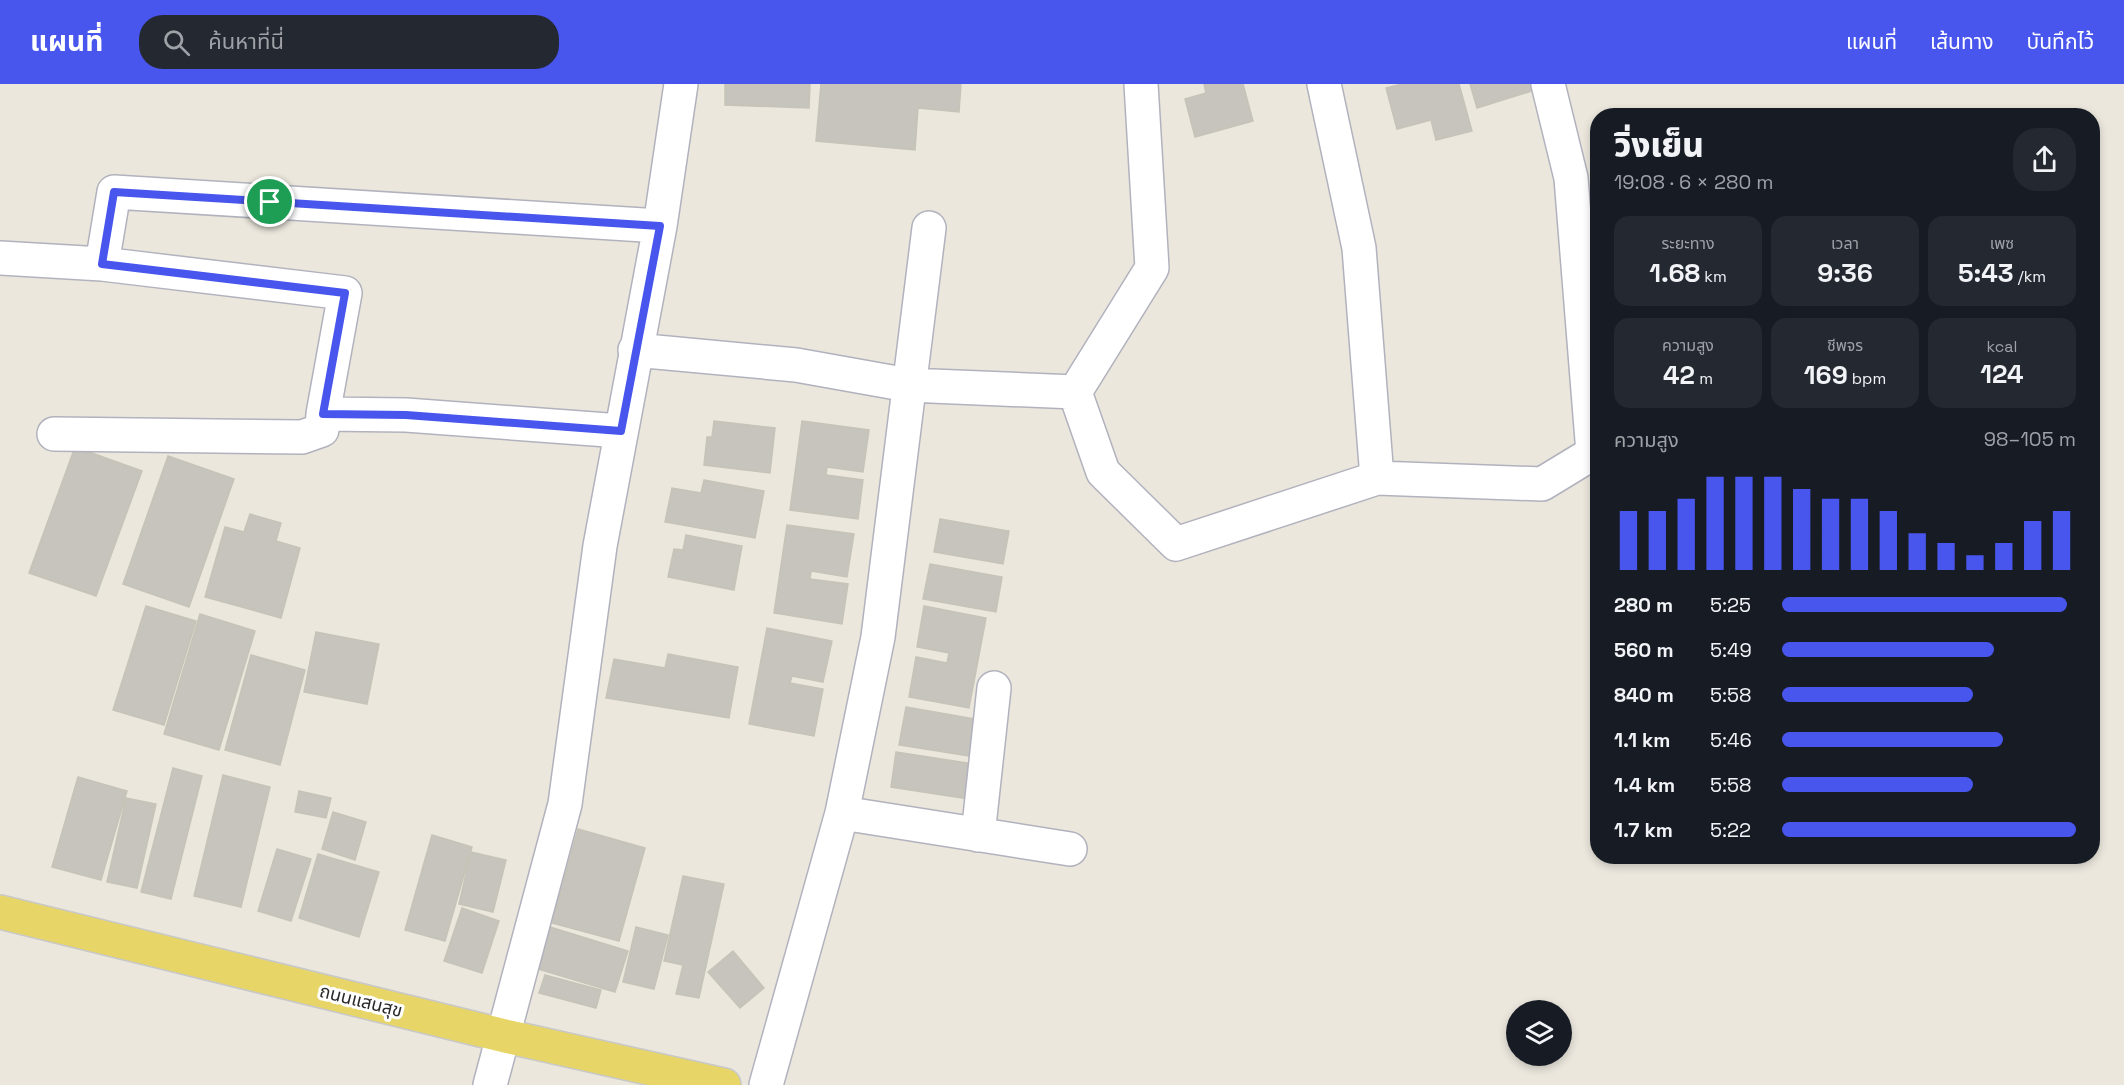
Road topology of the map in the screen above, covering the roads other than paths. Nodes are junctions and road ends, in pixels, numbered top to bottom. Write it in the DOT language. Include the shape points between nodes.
graph roads {
  1 [pos="681,84"];
  2 [pos="1141,84"];
  3 [pos="1324,84"];
  4 [pos="1548,84"];
  5 [pos="660,226"];
  6 [pos="929,228"];
  7 [pos="0,258"];
  8 [pos="102,264"];
  9 [pos="635,350"];
  10 [pos="908,385"];
  11 [pos="1075,392"];
  12 [pos="1590,393"];
  13 [pos="323,414"];
  14 [pos="621,431"];
  15 [pos="54,434"];
  16 [pos="1590,456"];
  17 [pos="1377,478"];
  18 [pos="994,688"];
  19 [pos="842,813"];
  20 [pos="978,835"];
  21 [pos="1070,849"];
  22 [pos="0,912"];
  23 [pos="504,1036"];
  24 [pos="490,1085"];
  25 [pos="724,1085"];
  26 [pos="766,1085"];
  1 -- 5 [label="street"];
  2 -- 11 [label="street" via="1152,268"];
  3 -- 17 [label="street" via="1359,248"];
  4 -- 12 [label="street" via="1572,178"];
  5 -- 8 [label="street" via="114,192"];
  5 -- 9 [label="street"];
  6 -- 10 [label="street"];
  7 -- 8 [label="street"];
  8 -- 13 [label="street" via="345,293"];
  9 -- 10 [label="street" via="796,365"];
  9 -- 14 [label="street"];
  10 -- 11 [label="street"];
  10 -- 19 [label="street" via="878,637"];
  11 -- 17 [label="street" via="1103,472 1176,544"];
  13 -- 14 [label="street" via="406,415"];
  13 -- 15 [label="street" via="322,430 302,437"];
  14 -- 23 [label="street" via="600,546 565,804"];
  16 -- 17 [label="street" via="1542,484"];
  18 -- 20 [label="street"];
  19 -- 20 [label="street"];
  19 -- 26 [label="street"];
  20 -- 21 [label="street"];
  22 -- 23 [label="main road, ถนนแสนสุข"];
  23 -- 24 [label="street"];
  23 -- 25 [label="main road, ถนนแสนสุข"];
}
